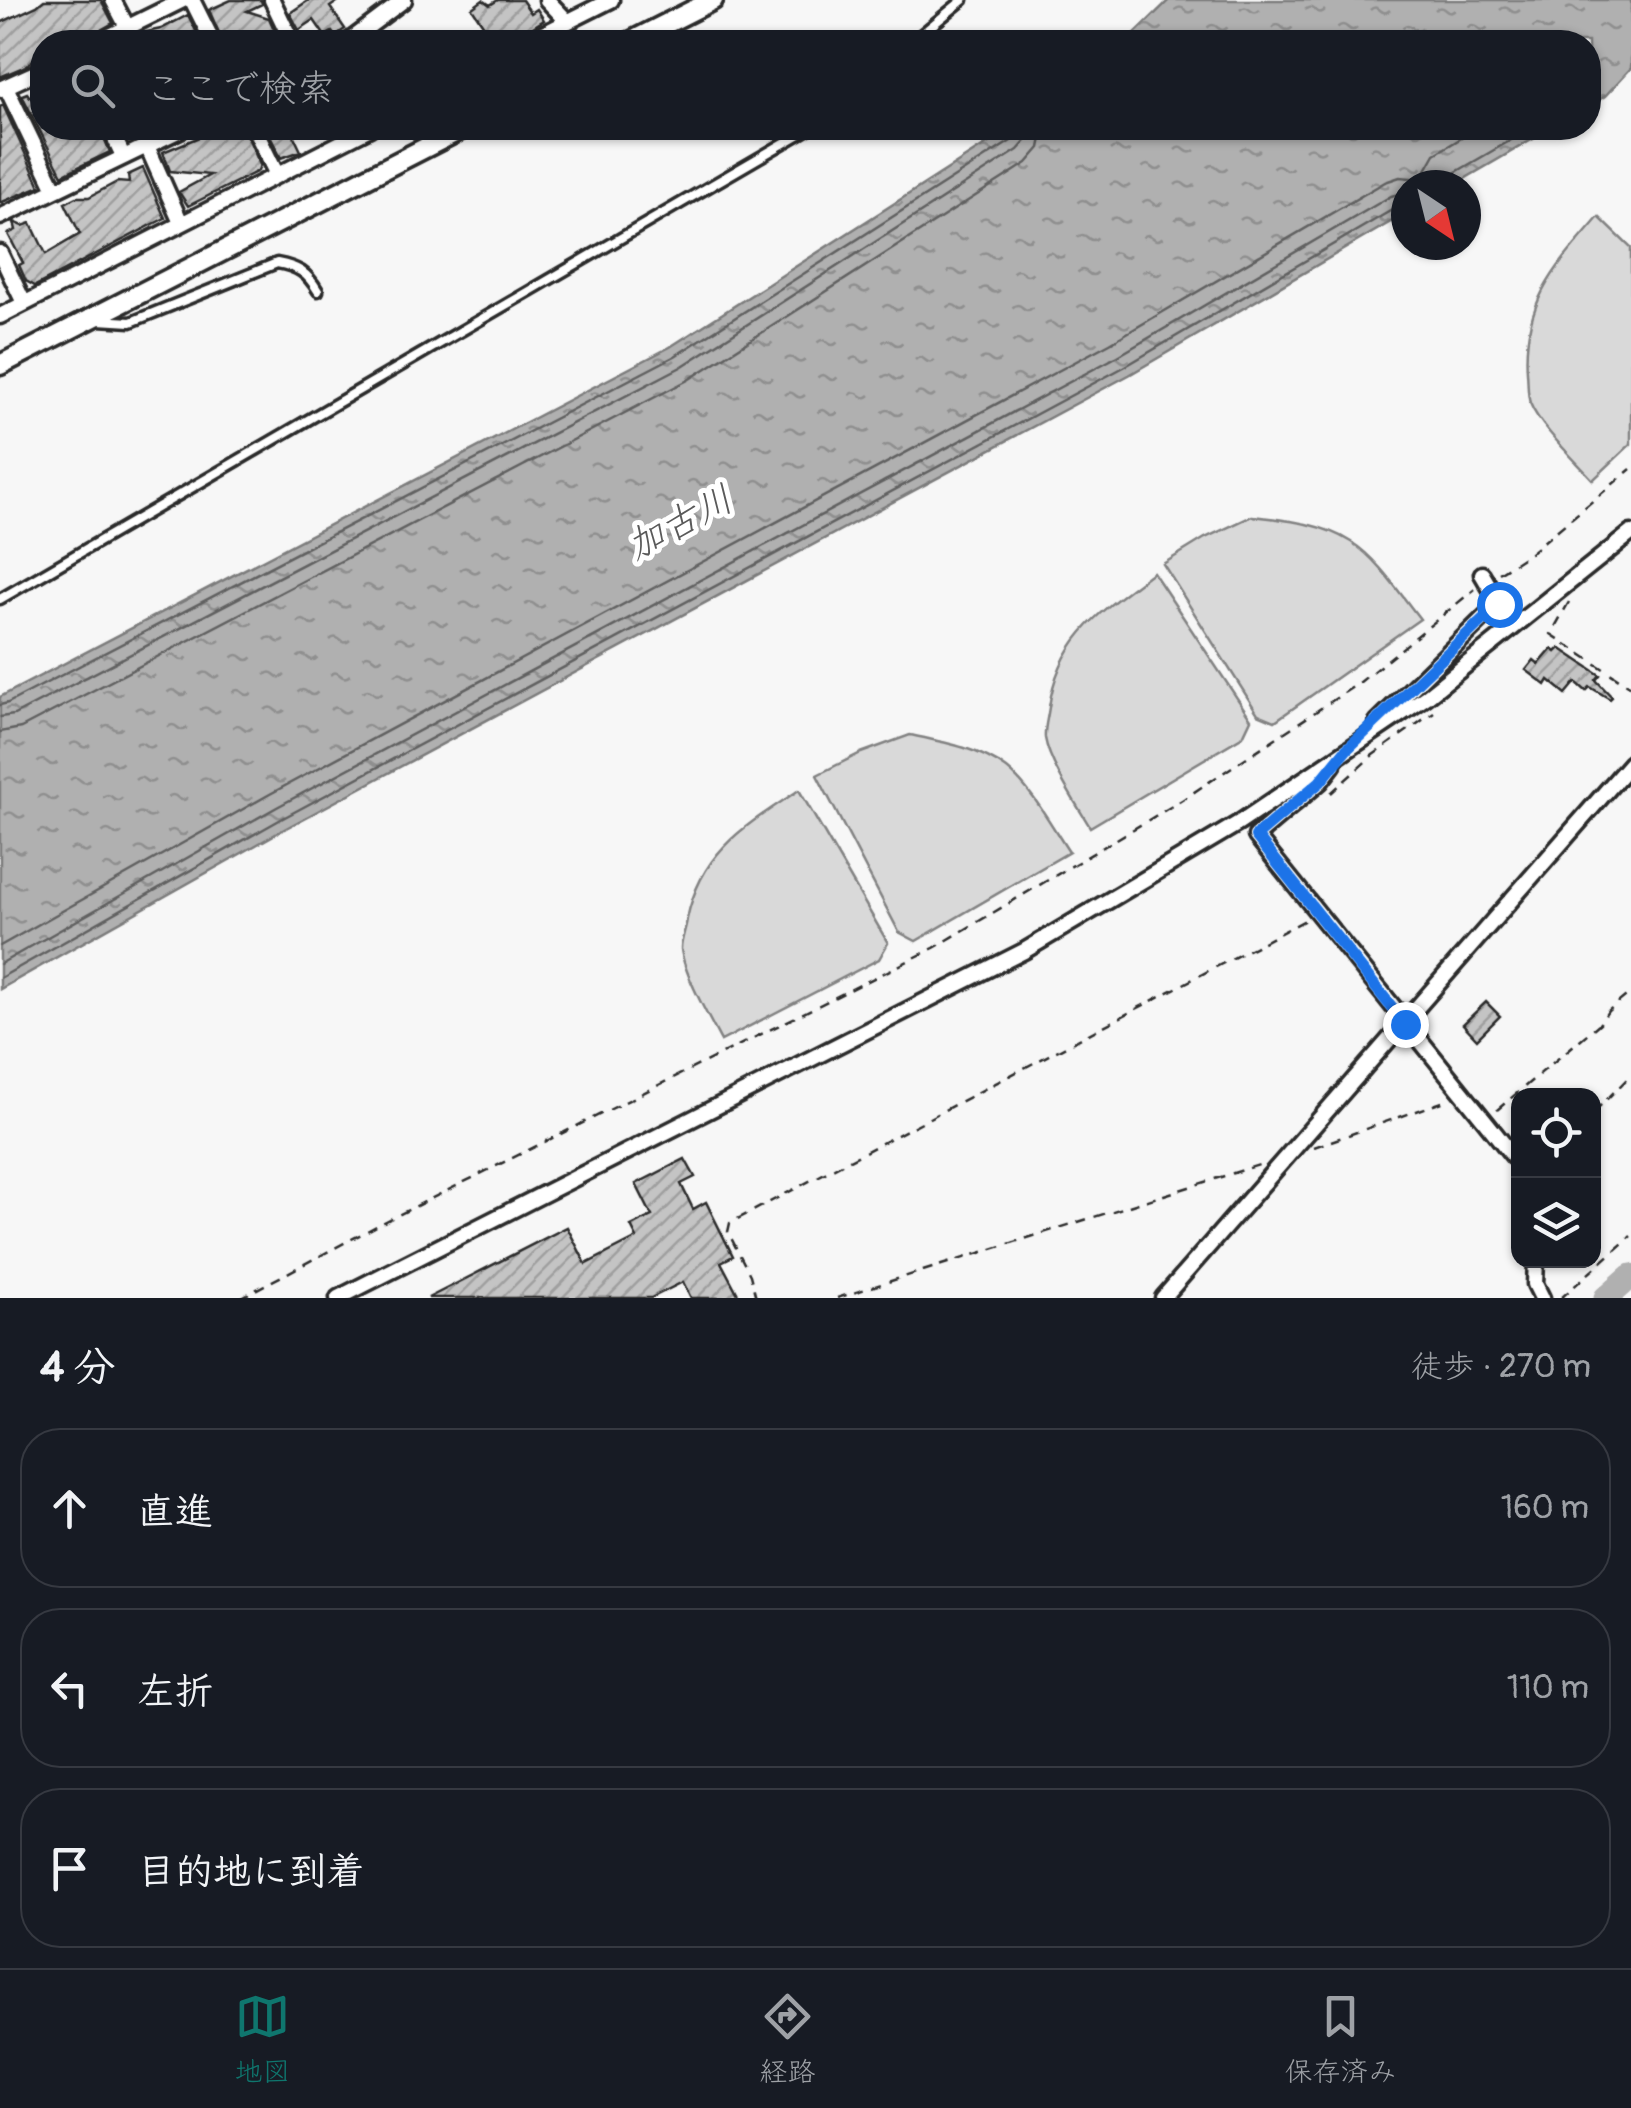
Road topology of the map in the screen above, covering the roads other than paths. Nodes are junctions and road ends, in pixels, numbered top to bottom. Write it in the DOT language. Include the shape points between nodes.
graph roads {
  1 [pos="113,0"];
  2 [pos="183,0"];
  3 [pos="192,0"];
  4 [pos="404,0"];
  5 [pos="546,0"];
  6 [pos="611,0"];
  7 [pos="713,0"];
  8 [pos="963,0"];
  9 [pos="274,1"];
  10 [pos="567,21"];
  11 [pos="127,26"];
  12 [pos="120,30"];
  13 [pos="129,30"];
  14 [pos="206,30"];
  15 [pos="287,30"];
  16 [pos="364,30"];
  17 [pos="550,30"];
  18 [pos="654,30"];
  19 [pos="927,30"];
  20 [pos="30,76"];
  21 [pos="3,88"];
  22 [pos="30,140"];
  23 [pos="30,140"];
  24 [pos="116,140"];
  25 [pos="158,140"];
  26 [pos="260,140"];
  27 [pos="340,140"];
  28 [pos="348,140"];
  29 [pos="441,140"];
  30 [pos="789,140"];
  31 [pos="342,143"];
  32 [pos="147,146"];
  33 [pos="123,156"];
  34 [pos="277,175"];
  35 [pos="56,190"];
  36 [pos="0,217"];
  37 [pos="181,223"];
  38 [pos="0,253"];
  39 [pos="318,291"];
  40 [pos="24,303"];
  41 [pos="0,316"];
  42 [pos="90,320"];
  43 [pos="0,366"];
  44 [pos="1631,533"];
  45 [pos="1485,577"];
  46 [pos="0,599"];
  47 [pos="1346,750"];
  48 [pos="1631,763"];
  49 [pos="1405,1024"];
  50 [pos="1511,1153"];
  51 [pos="1536,1268"];
  52 [pos="338,1298"];
  53 [pos="1163,1298"];
  54 [pos="1542,1298"];
  1 -- 11 [label="street"];
  2 -- 11 [label="street"];
  3 -- 14 [label="street"];
  4 -- 16 [label="street"];
  5 -- 10 [label="street"];
  6 -- 10 [label="street"];
  7 -- 18 [label="street"];
  8 -- 19 [label="lane"];
  9 -- 15 [label="street"];
  10 -- 17 [label="street"];
  11 -- 12 [label="street"];
  11 -- 13 [label="street"];
  20 -- 21 [label="street"];
  21 -- 23 [label="street"];
  22 -- 35 [label="street"];
  24 -- 33 [label="street"];
  25 -- 32 [label="street"];
  26 -- 34 [label="street"];
  27 -- 31 [label="street"];
  28 -- 31 [label="street"];
  29 -- 42 [label="street"];
  30 -- 46 [label="lane"];
  31 -- 34 [label="street"];
  32 -- 33 [label="street"];
  32 -- 37 [label="street"];
  33 -- 35 [label="street"];
  34 -- 37 [label="street"];
  35 -- 36 [label="street"];
  37 -- 40 [label="street"];
  38 -- 40 [label="street"];
  39 -- 42 [label="lane" via="309,275 277,262 131,322"];
  40 -- 41 [label="street"];
  42 -- 43 [label="street"];
  44 -- 47 [label="street" via="1426,698"];
  45 -- 47 [label="street" via="1499,604"];
  47 -- 49 [label="street" via="1320,782 1256,836"];
  47 -- 52 [label="street" via="1239,824 1024,950"];
  48 -- 49 [label="street"];
  49 -- 50 [label="street"];
  49 -- 53 [label="street"];
  51 -- 54 [label="street"];
}
